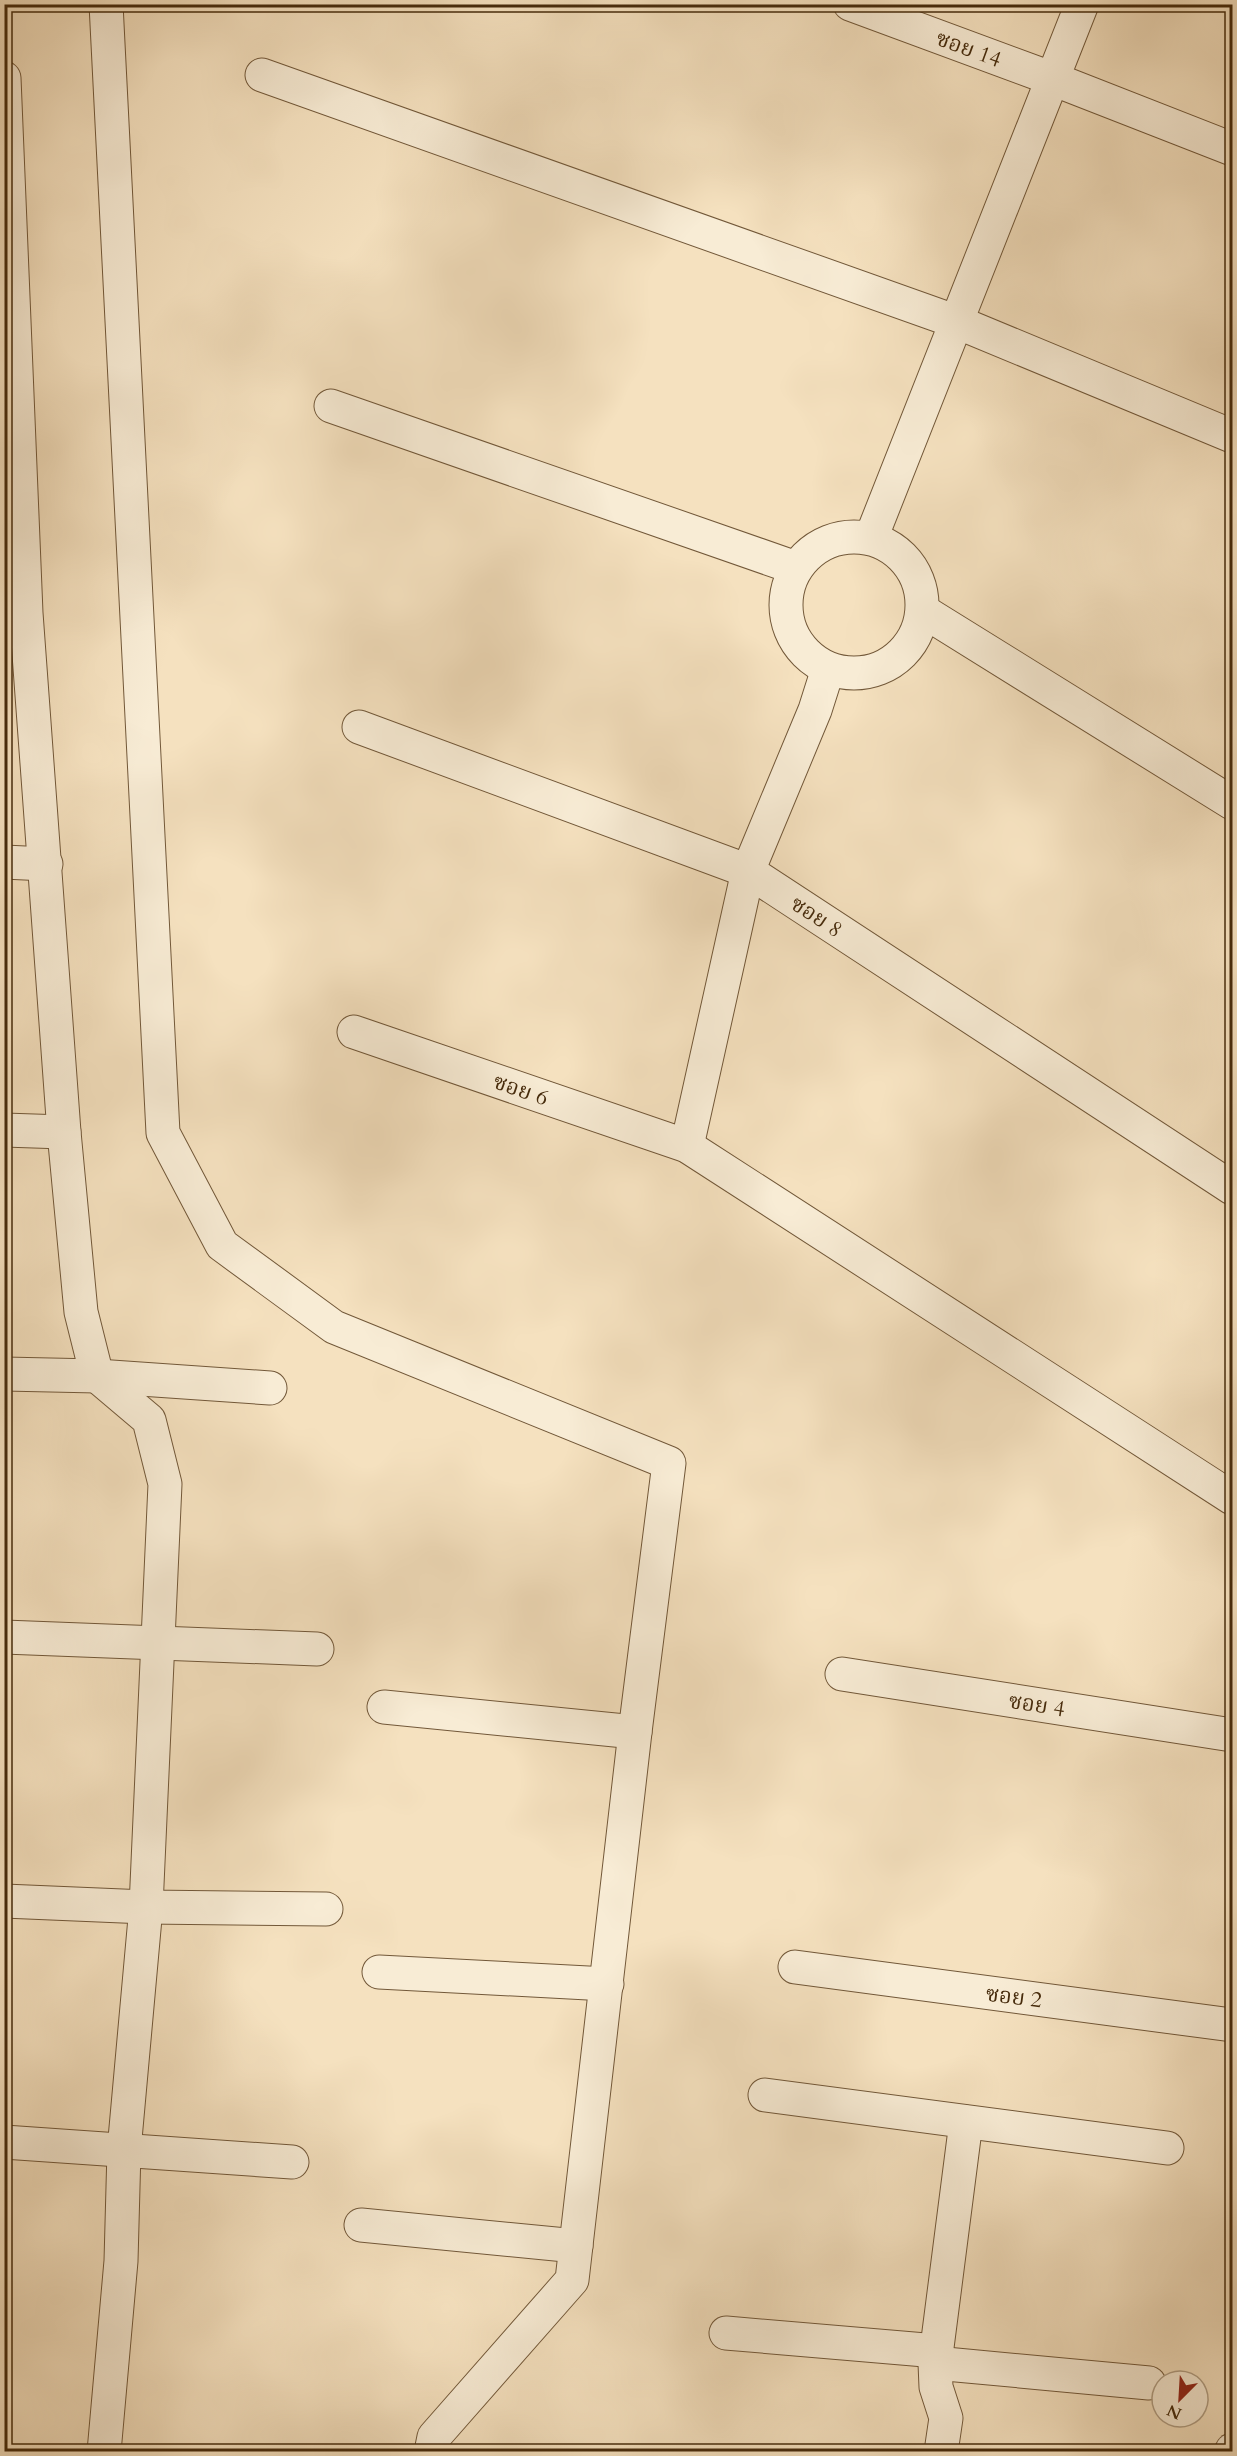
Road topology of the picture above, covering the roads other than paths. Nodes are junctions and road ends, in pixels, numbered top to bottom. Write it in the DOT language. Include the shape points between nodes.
graph roads {
  1 [pos="106,4"];
  2 [pos="850,4"];
  3 [pos="1082,4"];
  4 [pos="262,75"];
  5 [pos="4,78"];
  6 [pos="1053,79"];
  7 [pos="1233,150"];
  8 [pos="957,322"];
  9 [pos="9,329"];
  10 [pos="331,406"];
  11 [pos="1233,436"];
  12 [pos="872,538"];
  13 [pos="796,568"];
  14 [pos="923,611"];
  15 [pos="15,612"];
  16 [pos="828,669"];
  17 [pos="360,727"];
  18 [pos="1233,803"];
  19 [pos="4,862"];
  20 [pos="45,864"];
  21 [pos="748,871"];
  22 [pos="354,1032"];
  23 [pos="4,1130"];
  24 [pos="64,1132"];
  25 [pos="687,1146"];
  26 [pos="1233,1188"];
  27 [pos="4,1374"];
  28 [pos="97,1376"];
  29 [pos="270,1388"];
  30 [pos="1233,1497"];
  31 [pos="4,1636"];
  32 [pos="159,1643"];
  33 [pos="317,1649"];
  34 [pos="842,1674"];
  35 [pos="384,1707"];
  36 [pos="635,1732"];
  37 [pos="1233,1735"];
  38 [pos="4,1901"];
  39 [pos="146,1907"];
  40 [pos="326,1909"];
  41 [pos="795,1967"];
  42 [pos="379,1972"];
  43 [pos="607,1984"];
  44 [pos="1233,2025"];
  45 [pos="765,2096"];
  46 [pos="966,2122"];
  47 [pos="4,2142"];
  48 [pos="1167,2148"];
  49 [pos="124,2150"];
  50 [pos="292,2162"];
  51 [pos="361,2225"];
  52 [pos="576,2246"];
  53 [pos="726,2333"];
  54 [pos="936,2367"];
  55 [pos="1149,2383"];
  56 [pos="104,2451"];
  57 [pos="431,2451"];
  58 [pos="920,2451"];
  59 [pos="941,2451"];
  1 -- 36 [label="street" via="163,1133 222,1245 334,1327 669,1463"];
  2 -- 6 [label="street, ซอย 14"];
  3 -- 6 [label="street"];
  4 -- 8 [label="street"];
  5 -- 9 [label="street"];
  6 -- 7 [label="street, ซอย 14"];
  6 -- 8 [label="street"];
  8 -- 11 [label="street"];
  8 -- 12 [label="street"];
  9 -- 15 [label="street"];
  10 -- 13 [label="street"];
  12 -- 13 [label="street" via="844,536 817,546"];
  12 -- 14 [label="street" via="900,553 916,573 922,588"];
  13 -- 16 [label="street" via="786,592 786,615 793,636 808,655"];
  14 -- 16 [label="street" via="914,639 899,657 878,670 853,673"];
  14 -- 18 [label="street"];
  15 -- 20 [label="street"];
  16 -- 21 [label="street" via="815,710"];
  17 -- 21 [label="street, ซอย 8"];
  19 -- 20 [label="street"];
  20 -- 24 [label="street"];
  21 -- 25 [label="street"];
  21 -- 26 [label="street, ซอย 8"];
  22 -- 25 [label="street, ซอย 6"];
  23 -- 24 [label="street"];
  24 -- 28 [label="street" via="81,1312"];
  25 -- 30 [label="street, ซอย 6"];
  27 -- 28 [label="street"];
  28 -- 29 [label="street"];
  28 -- 32 [label="street" via="148,1420 165,1484"];
  31 -- 32 [label="street"];
  32 -- 33 [label="street"];
  32 -- 39 [label="street"];
  34 -- 37 [label="street, ซอย 4"];
  35 -- 36 [label="street"];
  36 -- 43 [label="street"];
  38 -- 39 [label="street"];
  39 -- 40 [label="street"];
  39 -- 49 [label="street"];
  41 -- 44 [label="street, ซอย 2"];
  42 -- 43 [label="street"];
  43 -- 52 [label="street"];
  45 -- 46 [label="street"];
  46 -- 48 [label="street"];
  46 -- 54 [label="street"];
  47 -- 49 [label="street"];
  49 -- 50 [label="street"];
  49 -- 56 [label="street" via="121,2262"];
  51 -- 52 [label="street"];
  52 -- 57 [label="street" via="572,2280 434,2437"];
  53 -- 54 [label="street"];
  54 -- 55 [label="street"];
  54 -- 58 [label="street"];
  54 -- 59 [label="street" via="946,2418"];
}
